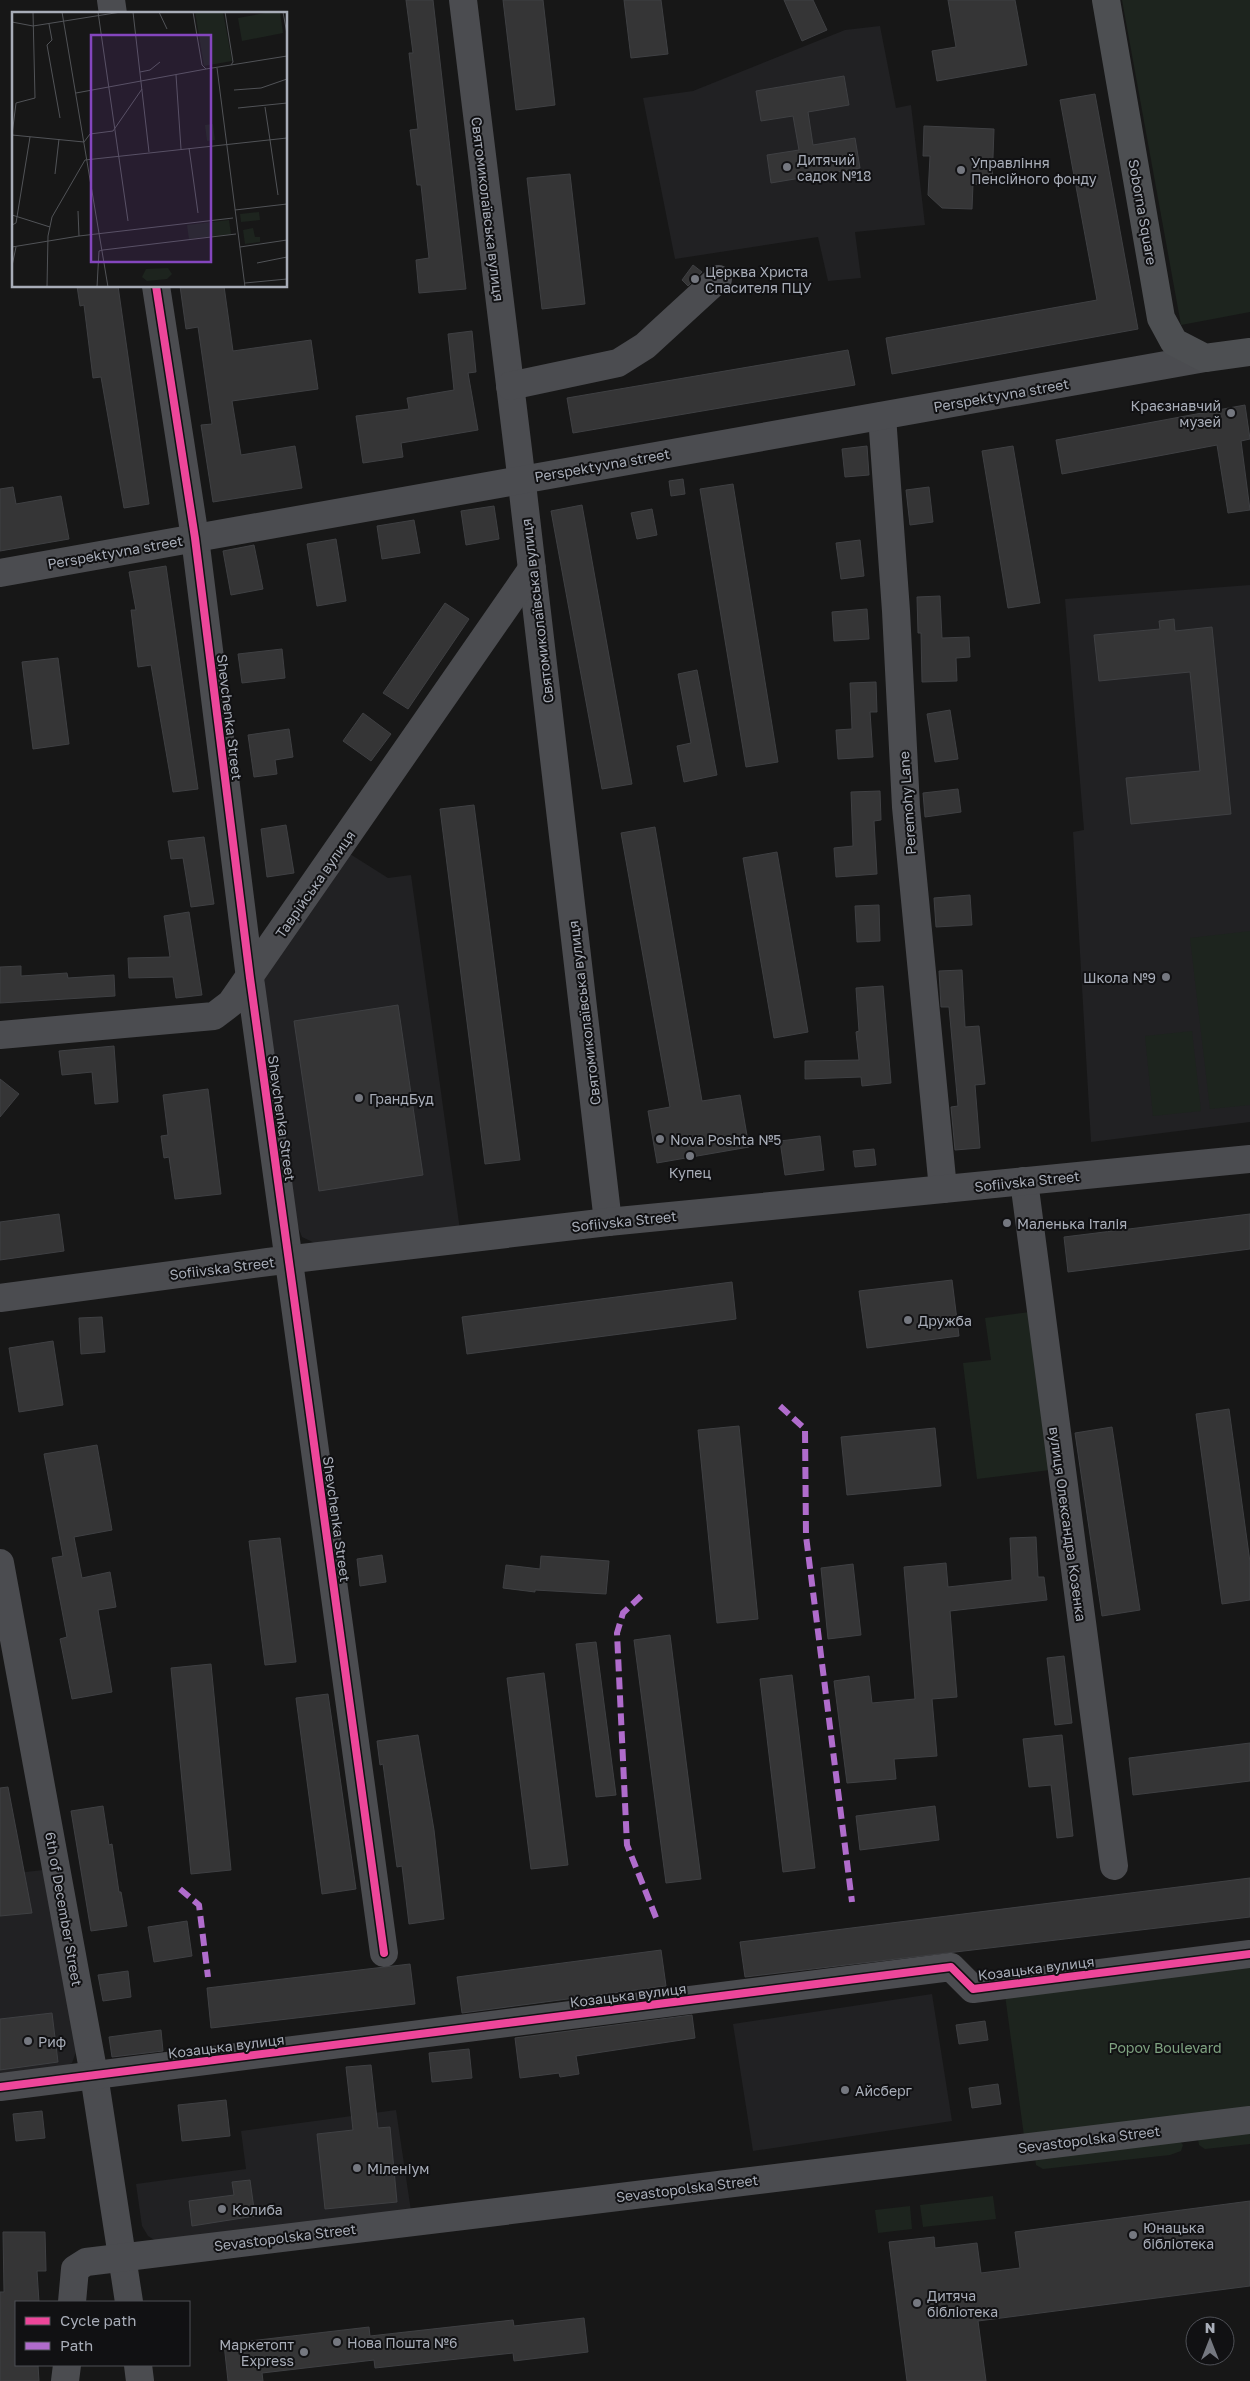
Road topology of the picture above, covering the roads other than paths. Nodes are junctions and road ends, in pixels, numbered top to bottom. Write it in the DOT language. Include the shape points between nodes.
graph roads {
  1 [pos="463,0"];
  2 [pos="1106,0"];
  3 [pos="718,279"];
  4 [pos="156,288"];
  5 [pos="1250,352"];
  6 [pos="1205,358"];
  7 [pos="510,386"];
  8 [pos="882,416"];
  9 [pos="522,480"];
  10 [pos="195,538"];
  11 [pos="532,569"];
  12 [pos="0,573"];
  13 [pos="250,978"];
  14 [pos="0,1035"];
  15 [pos="1250,1159"];
  16 [pos="1024,1181"];
  17 [pos="943,1189"];
  18 [pos="608,1222"];
  19 [pos="289,1260"];
  20 [pos="0,1298"];
  21 [pos="0,1563"];
  22 [pos="1114,1866"];
  23 [pos="384,1954"];
  24 [pos="1250,1954"];
  25 [pos="94,2075"];
  26 [pos="0,2086"];
  27 [pos="1250,2120"];
  28 [pos="123,2257"];
  29 [pos="72,2301"];
  30 [pos="130,2301"];
  31 [pos="67,2366"];
  32 [pos="138,2366"];
  33 [pos="65,2381"];
  34 [pos="140,2381"];
  1 -- 7 [label="street, Святомиколаївська вулиця"];
  2 -- 6 [label="main road, Soborna Square" via="1162,318 1174,342"];
  3 -- 7 [label="street" via="645,346 618,363"];
  4 -- 10 [label="street, Shevchenka Street"];
  5 -- 6 [label="main road"];
  6 -- 8 [label="street, Perspektyvna street"];
  7 -- 9 [label="street, Святомиколаївська вулиця"];
  8 -- 9 [label="street, Perspektyvna street"];
  8 -- 17 [label="street, Peremohy Lane" via="906,807"];
  9 -- 10 [label="street, Perspektyvna street"];
  9 -- 11 [label="street, Святомиколаївська вулиця"];
  10 -- 12 [label="street, Perspektyvna street"];
  10 -- 13 [label="street, Shevchenka Street"];
  11 -- 13 [label="street, Таврійська вулиця"];
  11 -- 18 [label="street, Святомиколаївська вулиця"];
  13 -- 14 [label="street, Таврійська вулиця" via="231,1003 214,1016"];
  13 -- 19 [label="street, Shevchenka Street"];
  15 -- 16 [label="street, Sofiivska Street"];
  16 -- 17 [label="street, Sofiivska Street"];
  16 -- 22 [label="street, вулиця Олександра Козенка"];
  17 -- 18 [label="street, Sofiivska Street"];
  18 -- 19 [label="street, Sofiivska Street"];
  19 -- 20 [label="street, Sofiivska Street"];
  19 -- 23 [label="street, Shevchenka Street"];
  21 -- 25 [label="street, 6th of December Street"];
  24 -- 25 [label="street, Козацька вулиця" via="973,1989 951,1967"];
  25 -- 26 [label="street, Козацька вулиця"];
  25 -- 28 [label="street, 6th of December Street"];
  27 -- 28 [label="street, Sevastopolska Street"];
  28 -- 29 [label="street" via="86,2262 75,2269"];
  28 -- 30 [label="street, 6th of December Street"];
  31 -- 33 [label="street"];
  32 -- 34 [label="street"];
}
